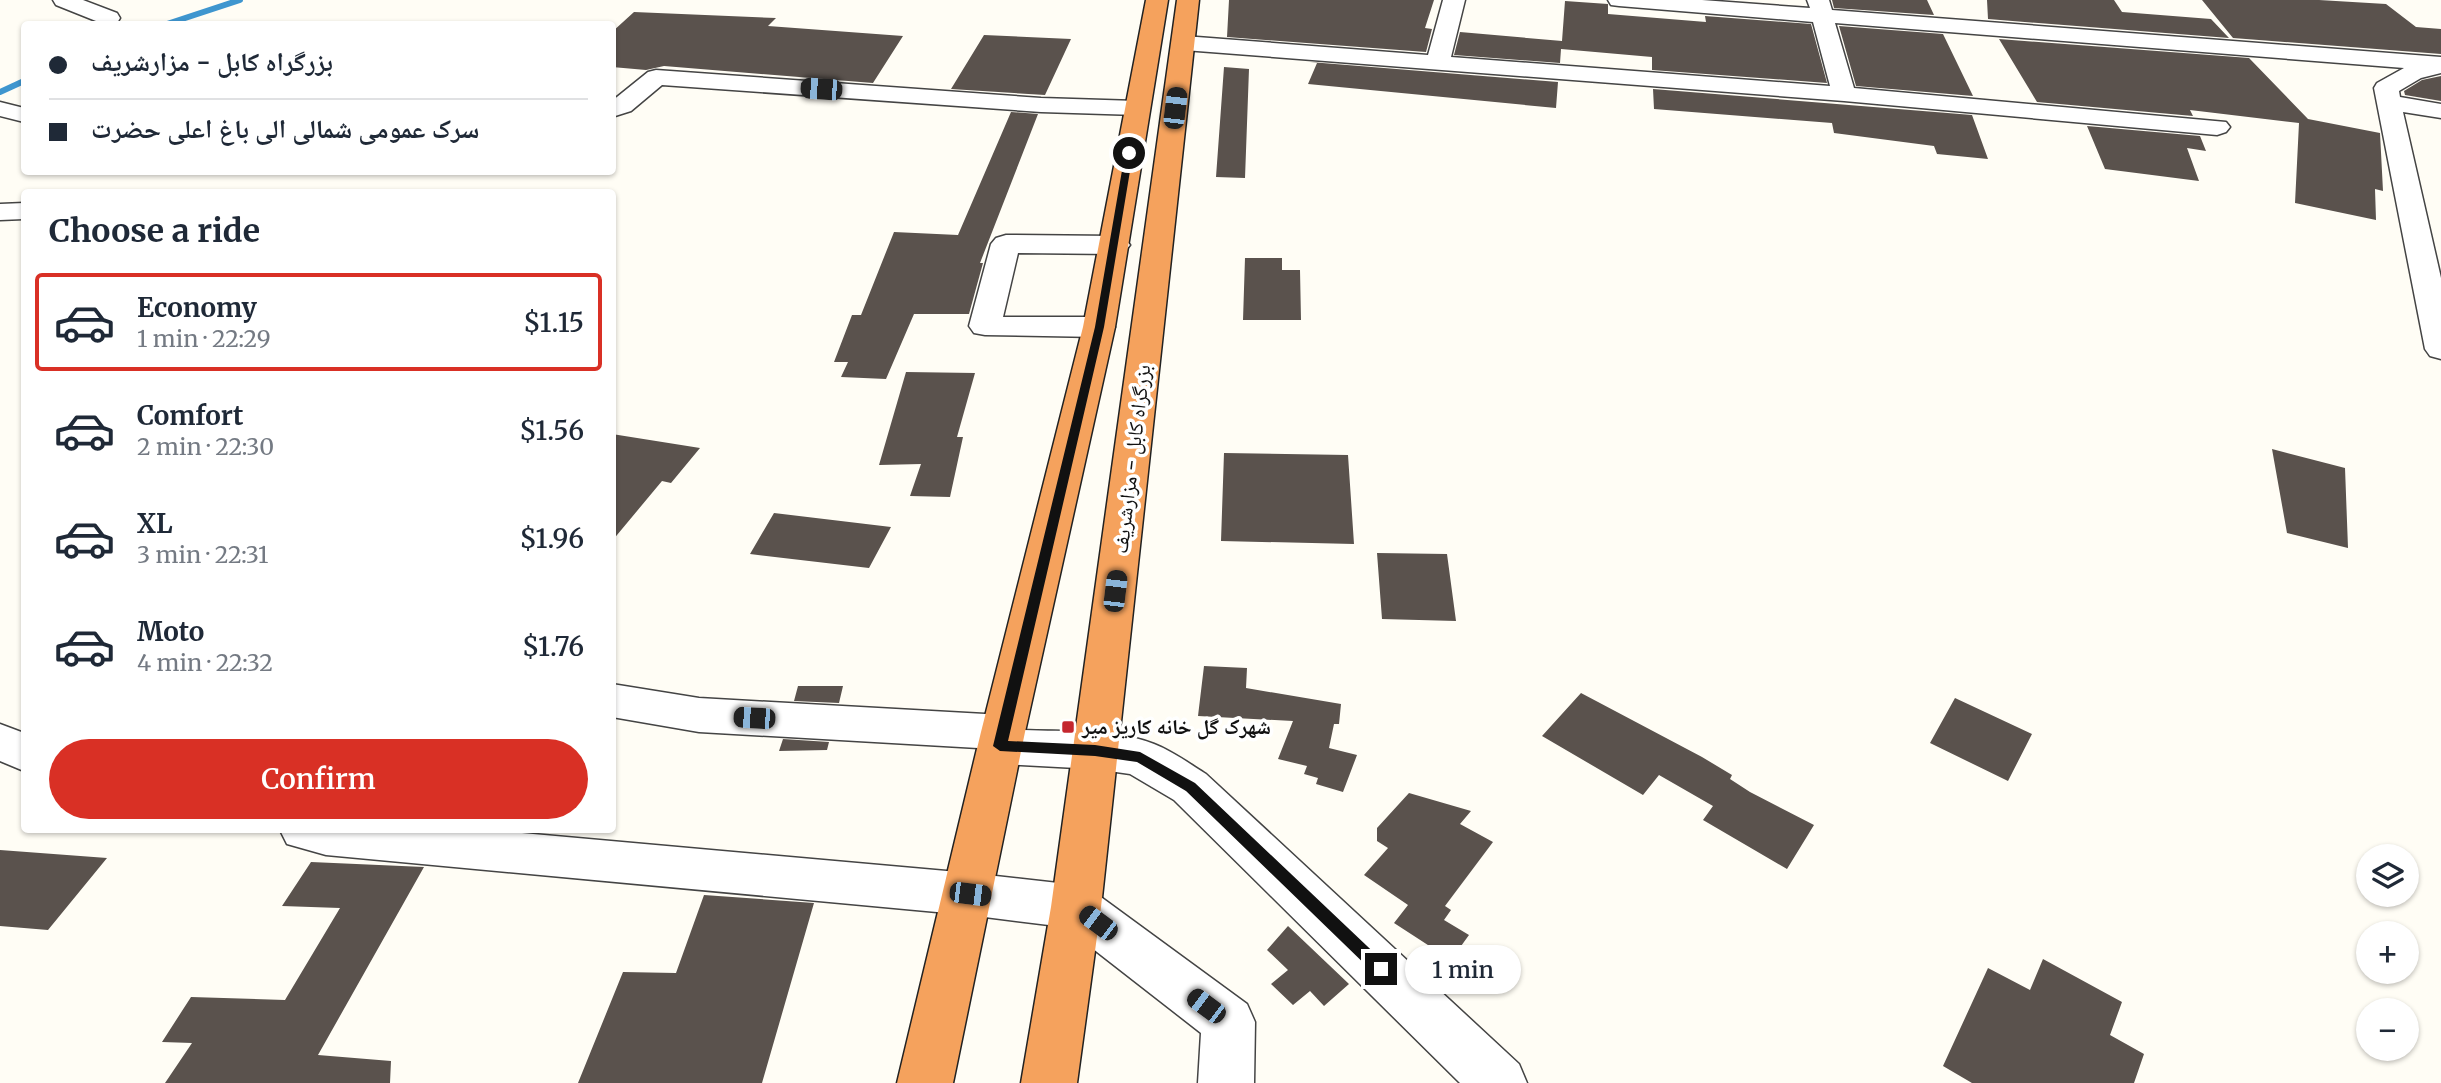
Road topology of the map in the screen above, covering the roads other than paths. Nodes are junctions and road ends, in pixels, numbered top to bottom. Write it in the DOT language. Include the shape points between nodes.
graph roads {
  1 [pos="64,0"];
  2 [pos="1157,0"];
  3 [pos="1188,0"];
  4 [pos="1454,0"];
  5 [pos="1619,0"];
  6 [pos="1820,8"];
  7 [pos="109,18"];
  8 [pos="1184,43"];
  9 [pos="1438,62"];
  10 [pos="2441,65"];
  11 [pos="1844,94"];
  12 [pos="2389,103"];
  13 [pos="616,108"];
  14 [pos="1137,108"];
  15 [pos="1175,108"];
  16 [pos="0,109"];
  17 [pos="2441,111"];
  18 [pos="21,114"];
  19 [pos="2217,127"];
  20 [pos="0,133"];
  21 [pos="21,133"];
  22 [pos="21,211"];
  23 [pos="0,212"];
  24 [pos="1159,244"];
  25 [pos="1115,245"];
  26 [pos="1099,327"];
  27 [pos="2441,349"];
  28 [pos="616,701"];
  29 [pos="1001,739"];
  30 [pos="0,741"];
  31 [pos="1095,751"];
  32 [pos="21,752"];
  33 [pos="317,833"];
  34 [pos="970,894"];
  35 [pos="1076,907"];
  36 [pos="925,1083"];
  37 [pos="1049,1083"];
  38 [pos="1226,1083"];
  39 [pos="1499,1083"];
  1 -- 7 [label="street"];
  2 -- 14 [label="highway"];
  3 -- 8 [label="highway, بزرگراه کابل - مزارشریف"];
  4 -- 9 [label="street"];
  5 -- 6 [label="street"];
  6 -- 10 [label="street"];
  6 -- 11 [label="street"];
  8 -- 9 [label="street"];
  8 -- 15 [label="highway, بزرگراه کابل - مزارشریف"];
  9 -- 11 [label="street"];
  10 -- 12 [label="street" via="2413,72 2386,88"];
  11 -- 19 [label="street"];
  12 -- 17 [label="street"];
  12 -- 27 [label="street"];
  13 -- 14 [label="street" via="656,77"];
  14 -- 15 [label="highway"];
  14 -- 25 [label="highway"];
  15 -- 24 [label="highway, بزرگراه کابل - مزارشریف"];
  16 -- 18 [label="street"];
  20 -- 21 [label="street"];
  22 -- 23 [label="street"];
  24 -- 25 [label="highway"];
  24 -- 31 [label="highway, بزرگراه کابل - مزارشریف"];
  25 -- 26 [label="highway"];
  25 -- 26 [label="street" via="1006,244 985,326"];
  26 -- 29 [label="highway"];
  28 -- 29 [label="street" via="699,715"];
  29 -- 31 [label="street"];
  29 -- 34 [label="highway"];
  30 -- 32 [label="street"];
  31 -- 35 [label="highway, بزرگراه کابل - مزارشریف"];
  31 -- 39 [label="street" via="1140,757 1191,787"];
  33 -- 34 [label="street"];
  34 -- 35 [label="street"];
  34 -- 36 [label="highway"];
  35 -- 37 [label="highway, بزرگراه کابل - مزارشریف"];
  35 -- 38 [label="street" via="1228,1022"];
}
